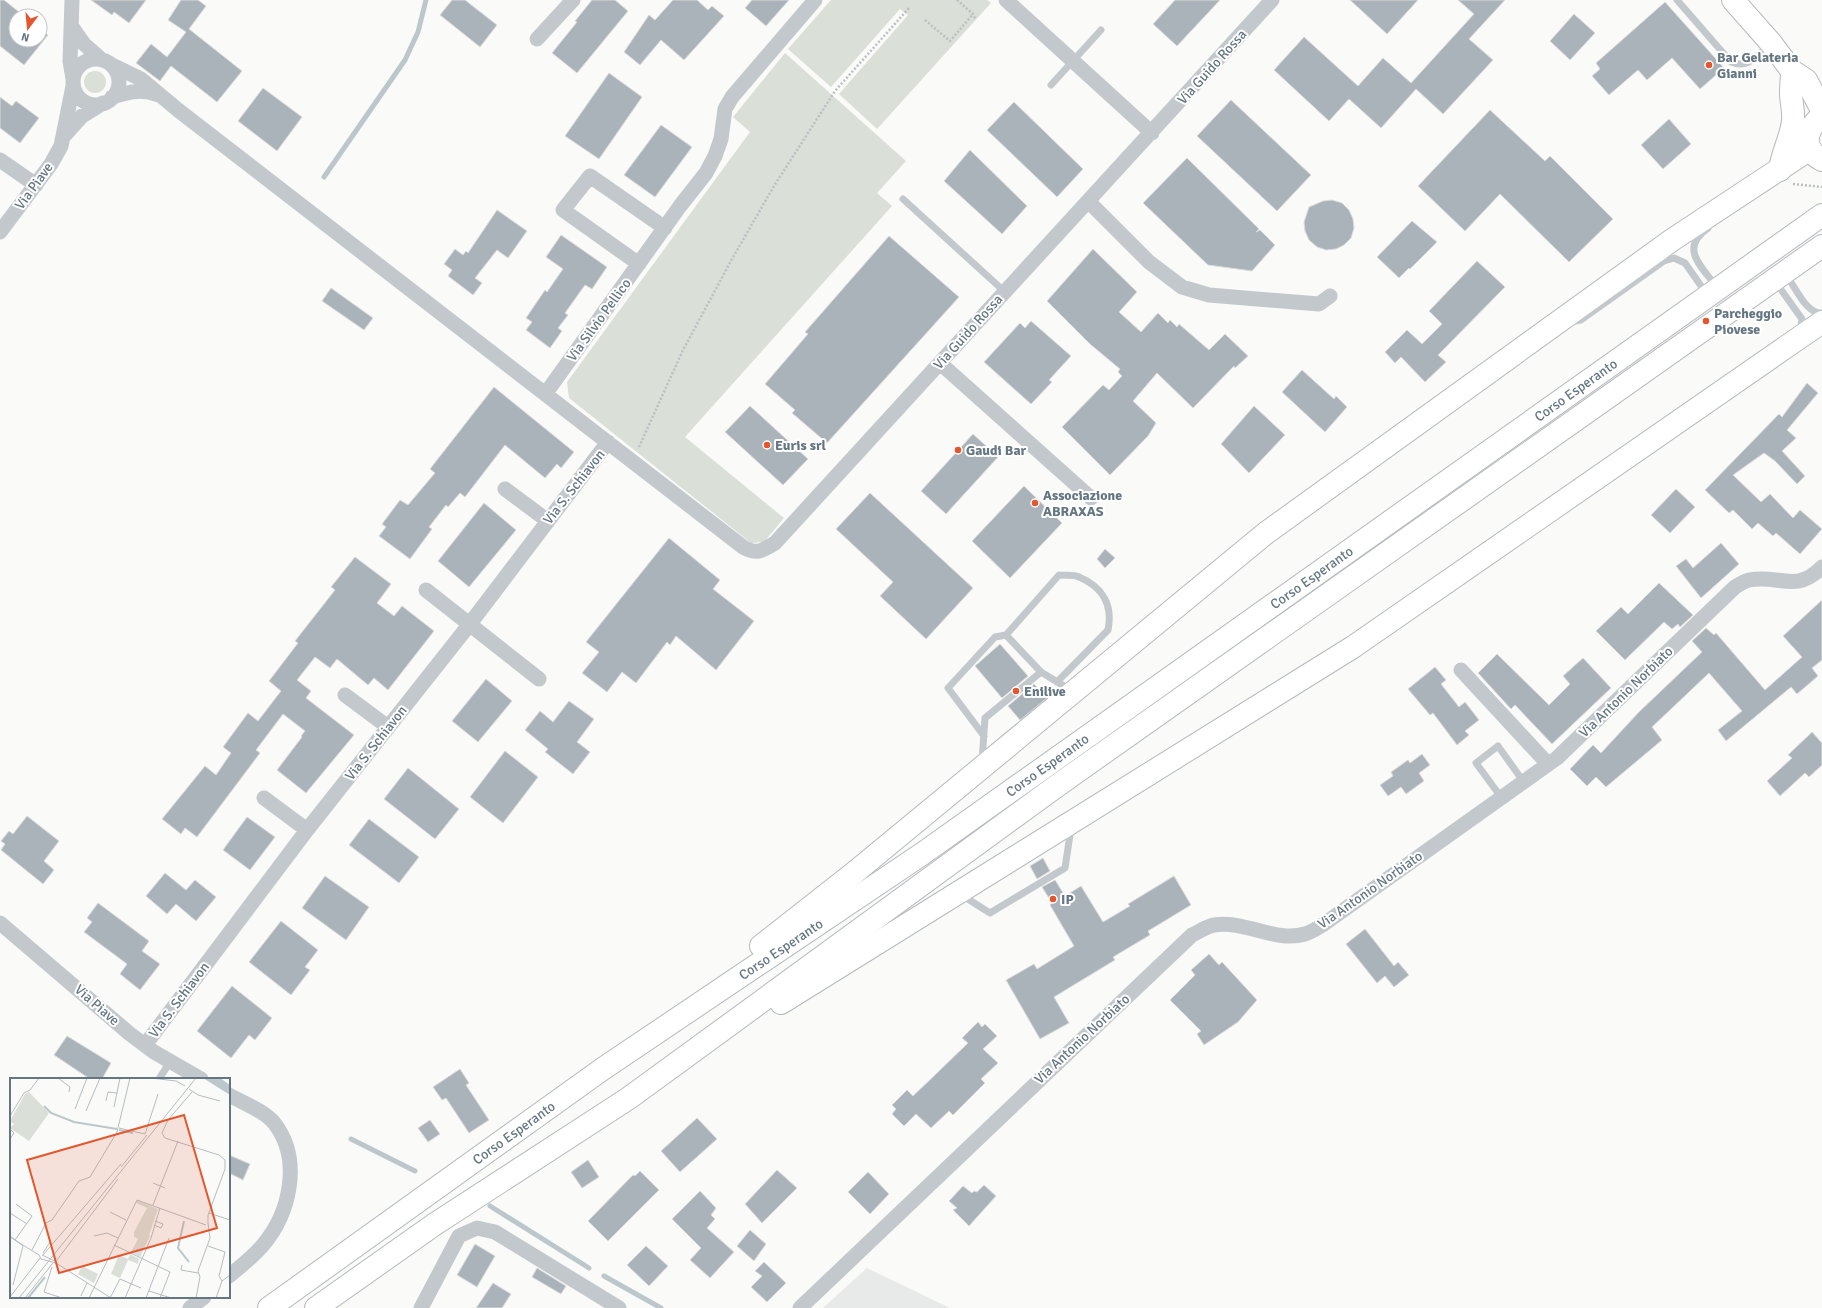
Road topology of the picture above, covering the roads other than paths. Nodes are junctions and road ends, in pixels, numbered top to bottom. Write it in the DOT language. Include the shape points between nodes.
graph roads {
  1 [pos="72,0"];
  2 [pos="573,0"];
  3 [pos="815,0"];
  4 [pos="1006,0"];
  5 [pos="1272,0"];
  6 [pos="1677,0"];
  7 [pos="1733,0"];
  8 [pos="72,27"];
  9 [pos="1101,30"];
  10 [pos="537,39"];
  11 [pos="1771,43"];
  12 [pos="1073,61"];
  13 [pos="106,62"];
  14 [pos="1792,71"];
  15 [pos="73,82"];
  16 [pos="1051,85"];
  17 [pos="164,98"];
  18 [pos="108,100"];
  19 [pos="1822,110"];
  20 [pos="1822,116"];
  21 [pos="1152,133"];
  22 [pos="63,137"];
  23 [pos="1816,155"];
  24 [pos="0,160"];
  25 [pos="1784,177"];
  26 [pos="36,185"];
  27 [pos="903,199"];
  28 [pos="1088,202"];
  29 [pos="1822,215"];
  30 [pos="1714,223"];
  31 [pos="664,228"];
  32 [pos="0,232"];
  33 [pos="1822,246"];
  34 [pos="639,264"];
  35 [pos="1792,284"];
  36 [pos="1716,286"];
  37 [pos="1782,291"];
  38 [pos="1005,292"];
  39 [pos="1706,293"];
  40 [pos="1330,296"];
  41 [pos="1822,313"];
  42 [pos="1822,322"];
  43 [pos="1554,325"];
  44 [pos="1766,351"];
  45 [pos="940,363"];
  46 [pos="1716,386"];
  47 [pos="546,393"];
  48 [pos="1690,414"];
  49 [pos="608,442"];
  50 [pos="505,489"];
  51 [pos="1091,498"];
  52 [pos="548,521"];
  53 [pos="1822,567"];
  54 [pos="426,590"];
  55 [pos="469,625"];
  56 [pos="1006,635"];
  57 [pos="1461,670"];
  58 [pos="1041,672"];
  59 [pos="539,679"];
  60 [pos="1065,687"];
  61 [pos="345,695"];
  62 [pos="388,727"];
  63 [pos="984,736"];
  64 [pos="1548,764"];
  65 [pos="982,768"];
  66 [pos="1523,781"];
  67 [pos="1501,797"];
  68 [pos="264,798"];
  69 [pos="1072,822"];
  70 [pos="307,830"];
  71 [pos="958,893"];
  72 [pos="0,923"];
  73 [pos="145,1045"];
  74 [pos="170,1062"];
  75 [pos="604,1068"];
  76 [pos="160,1078"];
  77 [pos="199,1078"];
  78 [pos="230,1096"];
  79 [pos="629,1098"];
  80 [pos="230,1275"];
  81 [pos="203,1298"];
  82 [pos="603,1304"];
  83 [pos="804,1307"];
  84 [pos="190,1308"];
  85 [pos="268,1308"];
  86 [pos="316,1308"];
  87 [pos="421,1308"];
  88 [pos="619,1308"];
  1 -- 8 [label="street, Via Piave"];
  2 -- 10 [label="street"];
  3 -- 31 [label="street, Via Silvio Pellico" via="724,109 716,156"];
  4 -- 12 [label="street"];
  5 -- 21 [label="street, Via Guido Rossa"];
  6 -- 11 [label="lane" via="1731,62 1746,64"];
  7 -- 11 [label="main road"];
  8 -- 13 [label="street" via="84,44"];
  8 -- 15 [label="street, Via Piave" via="70,60"];
  9 -- 12 [label="lane"];
  11 -- 14 [label="main road"];
  12 -- 16 [label="lane"];
  12 -- 21 [label="street"];
  13 -- 15 [label="street" via="94,59 82,63 74,73"];
  13 -- 17 [label="street" via="141,78"];
  13 -- 18 [label="street" via="114,68 118,80 116,92"];
  14 -- 19 [label="main road" via="1806,80"];
  14 -- 25 [label="main road" via="1793,122 1782,159"];
  15 -- 18 [label="street" via="75,92 84,101 96,104"];
  15 -- 22 [label="street, Via Piave"];
  17 -- 18 [label="street" via="137,90"];
  17 -- 47 [label="street"];
  18 -- 22 [label="street, Via Piave" via="82,116"];
  20 -- 23 [label="main road" via="1812,124 1809,134 1808,141"];
  21 -- 28 [label="street, Via Guido Rossa"];
  22 -- 26 [label="street, Via Piave" via="52,164"];
  23 -- 25 [label="main road"];
  24 -- 26 [label="street"];
  25 -- 43 [label="main road" via="1672,240"];
  26 -- 32 [label="street, Via Piave"];
  27 -- 38 [label="lane"];
  28 -- 38 [label="street, Via Guido Rossa"];
  28 -- 40 [label="street" via="1149,262 1182,287 1209,295 1288,303 1319,304"];
  29 -- 75 [label="main road, Corso Esperanto" via="922,854"];
  30 -- 36 [label="lane" via="1695,241 1692,250"];
  31 -- 34 [label="street, Via Silvio Pellico"];
  31 -- 34 [label="street" via="590,176 563,210"];
  33 -- 79 [label="main road, Corso Esperanto" via="1058,785"];
  34 -- 47 [label="street, Via Silvio Pellico"];
  35 -- 41 [label="lane" via="1812,311"];
  37 -- 44 [label="lane" via="1800,316 1802,323"];
  38 -- 45 [label="street, Via Guido Rossa"];
  39 -- 43 [label="lane" via="1685,263 1674,258 1664,261 1581,320"];
  42 -- 48 [label="main road"];
  43 -- 60 [label="main road" via="1266,533"];
  45 -- 49 [label="street, Via Guido Rossa" via="775,543 764,550 753,552 743,547"];
  45 -- 51 [label="street"];
  46 -- 48 [label="lane" via="1697,399"];
  47 -- 49 [label="street"];
  48 -- 69 [label="main road" via="1353,647"];
  49 -- 52 [label="street, Via S. Schiavon"];
  50 -- 52 [label="street"];
  52 -- 55 [label="street, Via S. Schiavon"];
  53 -- 64 [label="street, Via Antonio Norbiato" via="1813,577 1801,582 1760,579 1747,581 1735,587 1566,750"];
  54 -- 55 [label="street"];
  55 -- 59 [label="street"];
  55 -- 62 [label="street, Via S. Schiavon"];
  56 -- 58 [label="lane"];
  56 -- 60 [label="lane" via="1060,575 1078,576 1097,588 1108,602 1108,630"];
  56 -- 63 [label="lane" via="995,638 948,688"];
  57 -- 64 [label="street"];
  58 -- 60 [label="lane"];
  58 -- 63 [label="lane" via="985,718"];
  60 -- 65 [label="main road"];
  61 -- 62 [label="street"];
  62 -- 70 [label="street, Via S. Schiavon"];
  63 -- 65 [label="lane"];
  64 -- 66 [label="street, Via Antonio Norbiato"];
  65 -- 75 [label="main road" via="854,873"];
  66 -- 67 [label="street, Via Antonio Norbiato"];
  66 -- 67 [label="lane" via="1498,746 1476,763"];
  67 -- 83 [label="street, Via Antonio Norbiato" via="1324,924 1306,934 1270,933 1234,923 1212,925 1192,935"];
  68 -- 70 [label="street"];
  69 -- 71 [label="main road"];
  69 -- 71 [label="lane" via="1065,868 990,913"];
  70 -- 73 [label="street, Via S. Schiavon"];
  71 -- 79 [label="main road"];
  72 -- 73 [label="street, Via Piave"];
  73 -- 74 [label="street, Via Piave"];
  74 -- 76 [label="lane"];
  74 -- 77 [label="street, Via Piave"];
  75 -- 85 [label="main road, Corso Esperanto"];
  78 -- 80 [label="street" via="274,1123 287,1143 290,1184 285,1205 263,1245"];
  79 -- 86 [label="main road, Corso Esperanto" via="434,1224"];
  81 -- 84 [label="street"];
  82 -- 87 [label="street" via="495,1232 477,1228 459,1236"];
  82 -- 88 [label="street"];
}
